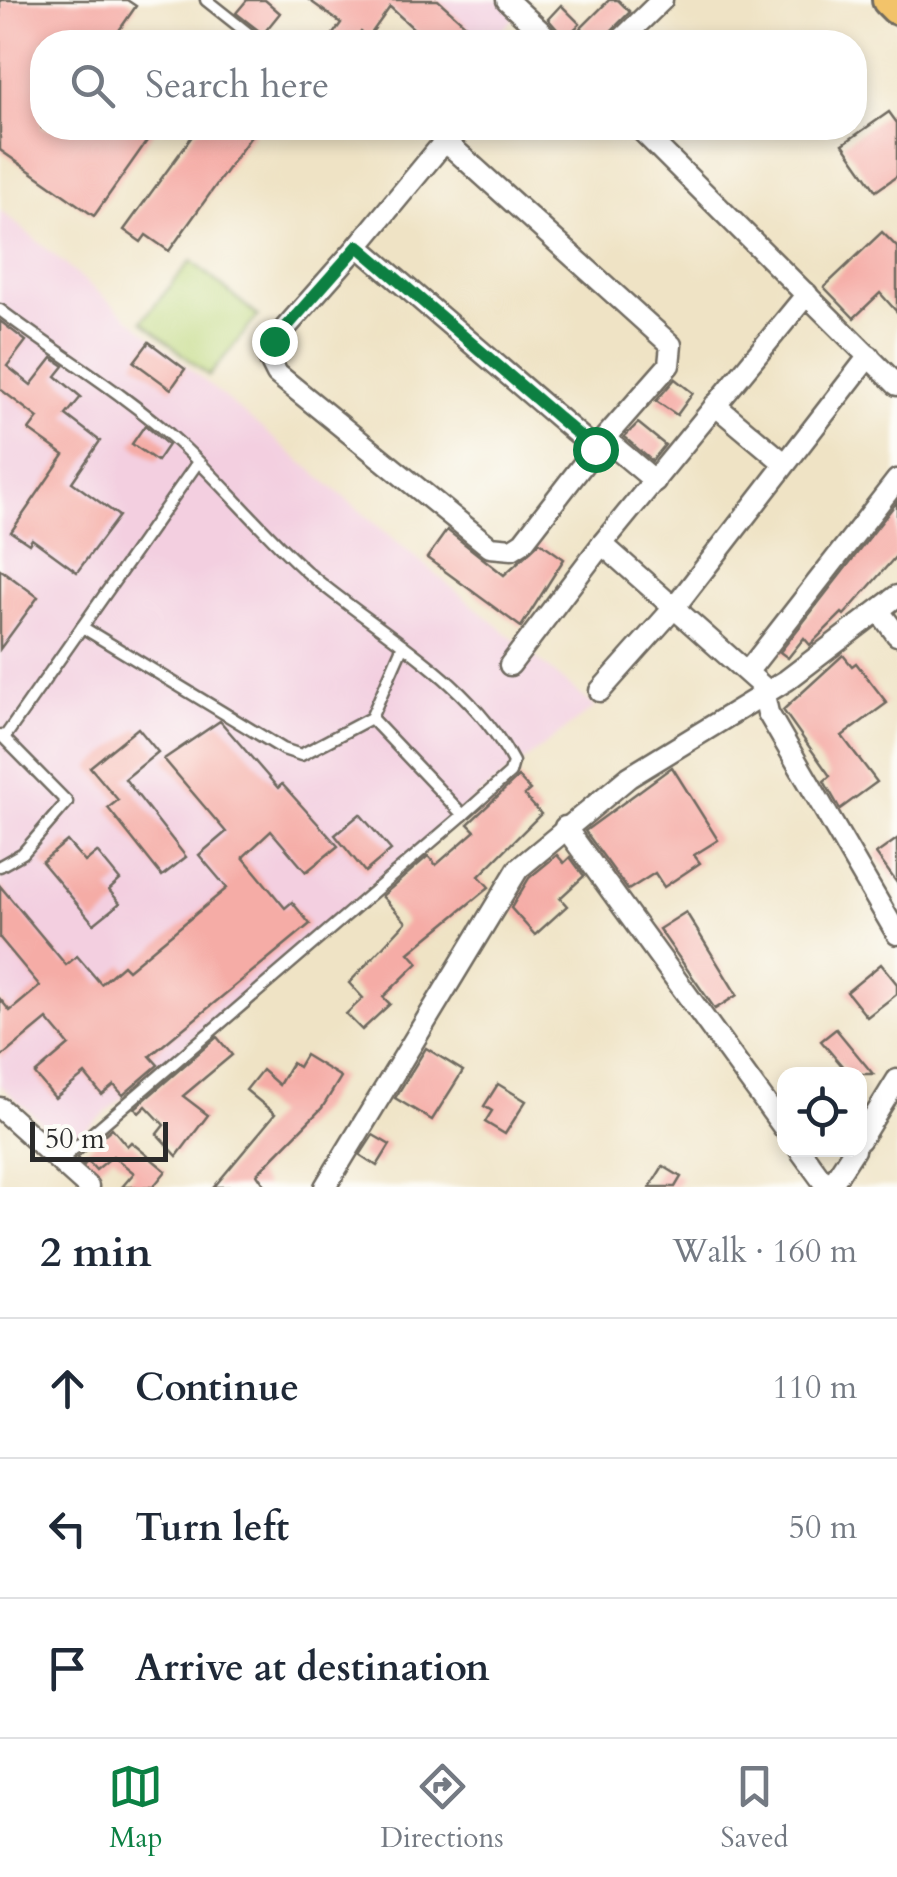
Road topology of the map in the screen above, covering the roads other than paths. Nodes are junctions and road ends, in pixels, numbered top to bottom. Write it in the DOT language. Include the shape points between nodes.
graph roads {
  1 [pos="206,0"];
  2 [pos="507,0"];
  3 [pos="662,0"];
  4 [pos="889,0"];
  5 [pos="897,8"];
  6 [pos="244,30"];
  7 [pos="539,30"];
  8 [pos="631,30"];
  9 [pos="442,140"];
  10 [pos="651,140"];
  11 [pos="444,142"];
  12 [pos="358,246"];
  13 [pos="807,294"];
  14 [pos="0,310"];
  15 [pos="869,356"];
  16 [pos="897,385"];
  17 [pos="715,405"];
  18 [pos="600,444"];
  19 [pos="198,462"];
  20 [pos="783,462"];
  21 [pos="897,480"];
  22 [pos="655,481"];
  23 [pos="602,544"];
  24 [pos="897,596"];
  25 [pos="674,608"];
  26 [pos="879,610"];
  27 [pos="82,627"];
  28 [pos="897,635"];
  29 [pos="403,645"];
  30 [pos="510,665"];
  31 [pos="748,672"];
  32 [pos="600,690"];
  33 [pos="762,695"];
  34 [pos="371,718"];
  35 [pos="2,736"];
  36 [pos="464,815"];
  37 [pos="565,827"];
  38 [pos="0,866"];
  39 [pos="897,934"];
  40 [pos="897,1080"];
  41 [pos="0,1108"];
  42 [pos="777,1118"];
  43 [pos="867,1129"];
  44 [pos="805,1157"];
  45 [pos="849,1157"];
  46 [pos="60,1161"];
  47 [pos="88,1187"];
  48 [pos="325,1187"];
  49 [pos="829,1187"];
  1 -- 6 [label="lane"];
  2 -- 7 [label="street"];
  3 -- 8 [label="street"];
  4 -- 5 [label="main road"];
  9 -- 11 [label="lane"];
  10 -- 13 [label="street"];
  11 -- 12 [label="street"];
  11 -- 18 [label="street" via="671,345 668,365"];
  12 -- 18 [label="street"];
  12 -- 18 [label="street" via="274,341 269,358 276,374 490,547 502,550 524,542"];
  13 -- 15 [label="street"];
  13 -- 17 [label="street"];
  14 -- 19 [label="lane"];
  15 -- 16 [label="street"];
  15 -- 20 [label="street"];
  17 -- 20 [label="street"];
  17 -- 22 [label="street"];
  18 -- 22 [label="street"];
  19 -- 27 [label="lane"];
  19 -- 29 [label="lane" via="297,562"];
  20 -- 25 [label="street"];
  21 -- 31 [label="street"];
  22 -- 23 [label="street"];
  23 -- 25 [label="street"];
  23 -- 30 [label="street"];
  24 -- 26 [label="street"];
  25 -- 31 [label="street"];
  25 -- 32 [label="street"];
  26 -- 28 [label="street"];
  26 -- 33 [label="street"];
  27 -- 34 [label="lane" via="291,754 310,752"];
  27 -- 35 [label="lane"];
  29 -- 34 [label="lane"];
  29 -- 36 [label="lane" via="482,717 513,762 510,773"];
  31 -- 33 [label="street"];
  33 -- 37 [label="street" via="630,776"];
  33 -- 39 [label="street"];
  34 -- 36 [label="lane"];
  35 -- 38 [label="lane" via="67,802 22,854"];
  36 -- 46 [label="lane"];
  37 -- 42 [label="street"];
  37 -- 48 [label="street" via="518,868"];
  40 -- 43 [label="street"];
  41 -- 46 [label="street"];
  44 -- 49 [label="street"];
  45 -- 49 [label="street"];
  46 -- 47 [label="street"];
}
